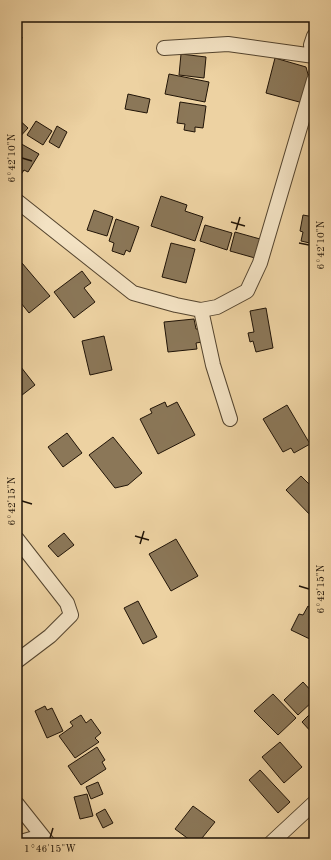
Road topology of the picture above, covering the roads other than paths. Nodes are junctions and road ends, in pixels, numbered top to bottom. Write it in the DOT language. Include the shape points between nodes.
graph roads {
  1 [pos="314,36"];
  2 [pos="164,48"];
  3 [pos="314,53"];
  4 [pos="314,56"];
  5 [pos="314,80"];
  6 [pos="17,201"];
  7 [pos="201,310"];
  8 [pos="230,419"];
  9 [pos="17,538"];
  10 [pos="17,661"];
  11 [pos="314,803"];
  12 [pos="17,804"];
  13 [pos="45,839"];
  14 [pos="17,843"];
  15 [pos="271,843"];
  1 -- 3 [label="street" via="311,46"];
  2 -- 4 [label="street" via="228,44"];
  5 -- 7 [label="street" via="260,263 247,291 217,307"];
  6 -- 7 [label="street" via="133,293"];
  7 -- 8 [label="street" via="213,365"];
  9 -- 10 [label="street" via="68,603 71,615 50,636"];
  11 -- 15 [label="street"];
  12 -- 13 [label="street"];
  13 -- 14 [label="street"];
}
